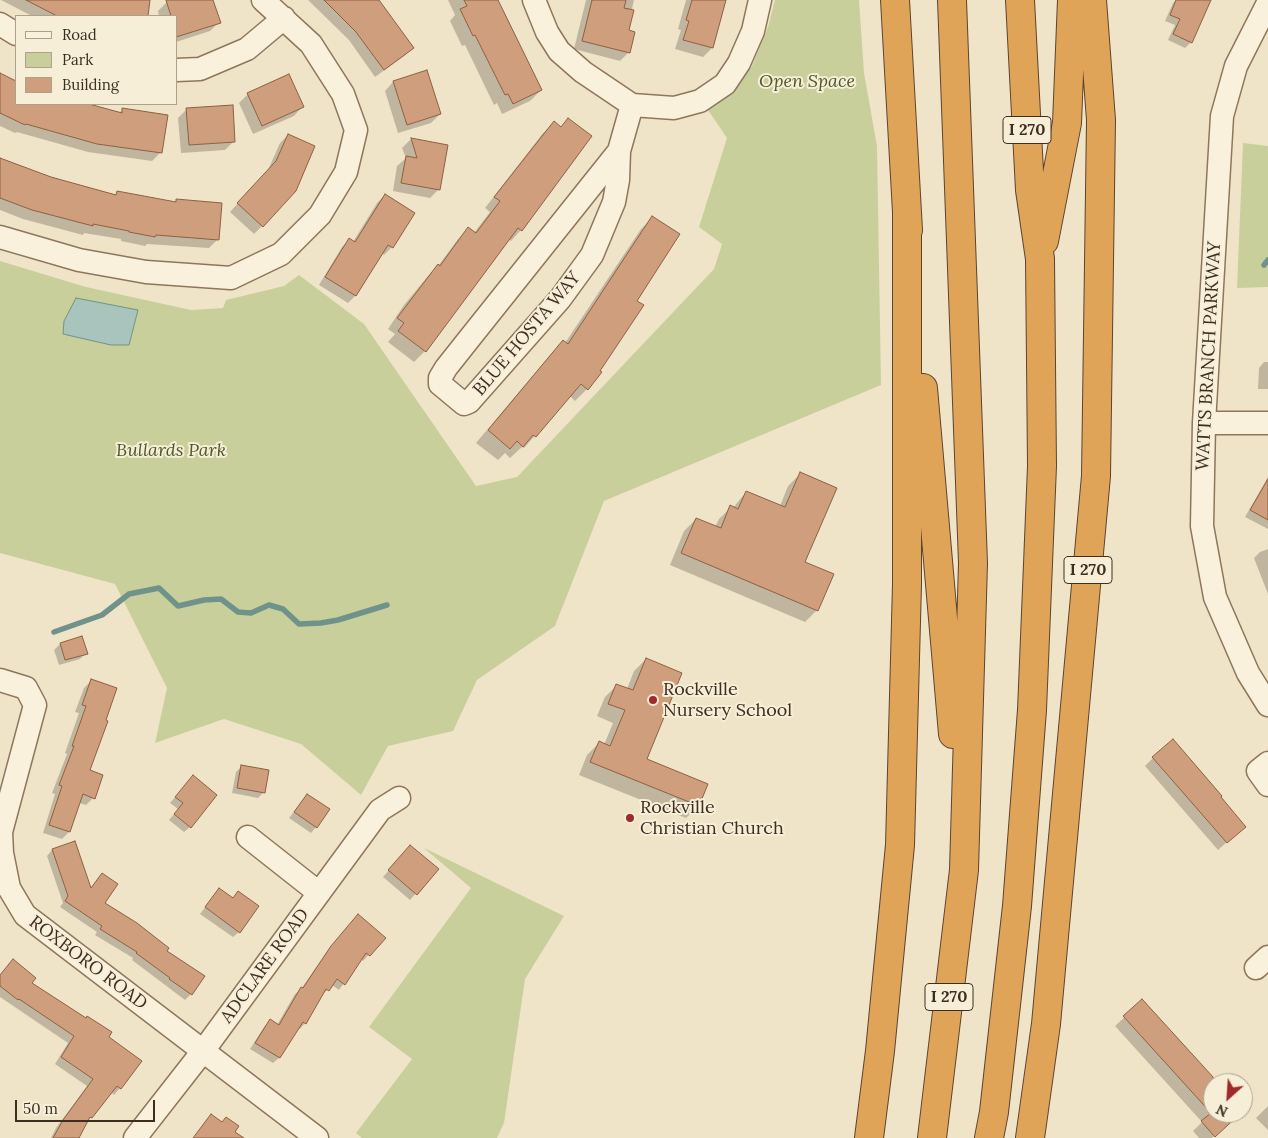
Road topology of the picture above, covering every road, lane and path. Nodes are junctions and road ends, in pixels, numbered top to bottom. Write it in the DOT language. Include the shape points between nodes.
graph roads {
  1 [pos="263,0"];
  2 [pos="534,0"];
  3 [pos="760,0"];
  4 [pos="895,0"];
  5 [pos="952,0"];
  6 [pos="1020,0"];
  7 [pos="1072,0"];
  8 [pos="1092,0"];
  9 [pos="1268,3"];
  10 [pos="284,18"];
  11 [pos="0,24"];
  12 [pos="15,33"];
  13 [pos="178,70"];
  14 [pos="632,105"];
  15 [pos="619,151"];
  16 [pos="907,214"];
  17 [pos="0,237"];
  18 [pos="1040,260"];
  19 [pos="1204,422"];
  20 [pos="1268,423"];
  21 [pos="0,680"];
  22 [pos="1268,705"];
  23 [pos="1268,763"];
  24 [pos="1268,784"];
  25 [pos="399,798"];
  26 [pos="248,837"];
  27 [pos="964,870"];
  28 [pos="319,893"];
  29 [pos="203,1051"];
  30 [pos="880,1052"];
  31 [pos="135,1138"];
  32 [pos="317,1138"];
  33 [pos="856,1138"];
  34 [pos="869,1138"];
  35 [pos="932,1138"];
  36 [pos="989,1138"];
  37 [pos="1030,1138"];
  1 -- 10 [label="street"];
  2 -- 14 [label="street" via="559,51 583,72"];
  3 -- 14 [label="street" via="753,31 740,63 725,84 700,101 674,108"];
  4 -- 16 [label="highway"];
  5 -- 27 [label="highway, I 270" via="973,563"];
  6 -- 18 [label="highway, I 270" via="1030,190"];
  7 -- 18 [label="highway" via="1067,123"];
  8 -- 37 [label="highway, I 270" via="1101,120 1096,476 1046,1024"];
  9 -- 19 [label="street, WATTS BRANCH PARKWAY" via="1236,66 1222,116"];
  10 -- 13 [label="street" via="247,49 200,69"];
  10 -- 17 [label="street" via="312,44 343,94 356,130 346,172 320,216 281,254 231,278 146,272 88,262"];
  11 -- 12 [label="street"];
  14 -- 15 [label="street, BLUE HOSTA WAY"];
  15 -- 15 [label="street, BLUE HOSTA WAY" via="446,368 440,384 464,404 560,299 592,255 614,202"];
  16 -- 27 [label="highway"];
  16 -- 30 [label="highway" via="907,584 900,845"];
  18 -- 36 [label="highway, I 270" via="1042,466 1032,710 1017,906"];
  19 -- 20 [label="street"];
  19 -- 22 [label="street, WATTS BRANCH PARKWAY" via="1202,526 1215,597 1248,673"];
  21 -- 29 [label="street, ROXBORO ROAD" via="26,688 35,705 1,832 9,888 24,915"];
  23 -- 24 [label="street" via="1258,771"];
  25 -- 28 [label="street, ADCLARE ROAD" via="380,810"];
  26 -- 28 [label="street"];
  27 -- 35 [label="highway, I 270"];
  28 -- 29 [label="street, ADCLARE ROAD"];
  29 -- 31 [label="street, ADCLARE ROAD"];
  29 -- 32 [label="street, ROXBORO ROAD"];
  30 -- 33 [label="highway"];
  30 -- 34 [label="highway"];
}
